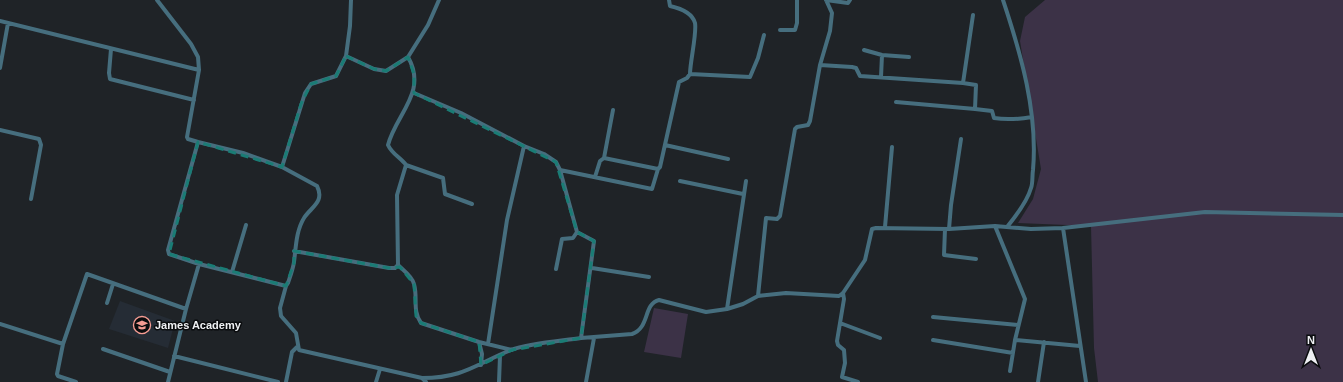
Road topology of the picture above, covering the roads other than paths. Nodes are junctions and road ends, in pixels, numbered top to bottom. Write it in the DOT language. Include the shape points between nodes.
graph roads {
  1 [pos="157,0"];
  2 [pos="351,0"];
  3 [pos="439,0"];
  4 [pos="669,0"];
  5 [pos="797,0"];
  6 [pos="826,0"];
  7 [pos="850,0"];
  8 [pos="1003,0"];
  9 [pos="973,15"];
  10 [pos="0,21"];
  11 [pos="8,23"];
  12 [pos="780,30"];
  13 [pos="764,35"];
  14 [pos="111,49"];
  15 [pos="864,50"];
  16 [pos="882,55"];
  17 [pos="346,56"];
  18 [pos="408,57"];
  19 [pos="909,57"];
  20 [pos="820,65"];
  21 [pos="0,68"];
  22 [pos="199,70"];
  23 [pos="690,74"];
  24 [pos="881,77"];
  25 [pos="963,83"];
  26 [pos="414,93"];
  27 [pos="194,100"];
  28 [pos="896,102"];
  29 [pos="975,109"];
  30 [pos="613,110"];
  31 [pos="1032,117"];
  32 [pos="0,130"];
  33 [pos="961,139"];
  34 [pos="198,142"];
  35 [pos="665,145"];
  36 [pos="524,146"];
  37 [pos="892,146"];
  38 [pos="604,158"];
  39 [pos="728,159"];
  40 [pos="406,165"];
  41 [pos="282,167"];
  42 [pos="658,169"];
  43 [pos="560,170"];
  44 [pos="595,177"];
  45 [pos="680,181"];
  46 [pos="746,181"];
  47 [pos="743,194"];
  48 [pos="31,199"];
  49 [pos="472,204"];
  50 [pos="1343,215"];
  51 [pos="246,225"];
  52 [pos="995,226"];
  53 [pos="886,227"];
  54 [pos="1007,228"];
  55 [pos="1063,228"];
  56 [pos="947,229"];
  57 [pos="577,232"];
  58 [pos="294,252"];
  59 [pos="976,259"];
  60 [pos="199,264"];
  61 [pos="398,265"];
  62 [pos="592,268"];
  63 [pos="556,269"];
  64 [pos="232,272"];
  65 [pos="649,277"];
  66 [pos="113,284"];
  67 [pos="286,286"];
  68 [pos="843,293"];
  69 [pos="758,296"];
  70 [pos="107,303"];
  71 [pos="186,309"];
  72 [pos="727,309"];
  73 [pos="933,317"];
  74 [pos="840,323"];
  75 [pos="0,324"];
  76 [pos="1018,325"];
  77 [pos="581,338"];
  78 [pos="594,338"];
  79 [pos="880,338"];
  80 [pos="933,340"];
  81 [pos="1015,340"];
  82 [pos="479,342"];
  83 [pos="1044,342"];
  84 [pos="63,344"];
  85 [pos="488,344"];
  86 [pos="1080,346"];
  87 [pos="297,348"];
  88 [pos="103,349"];
  89 [pos="512,350"];
  90 [pos="1013,353"];
  91 [pos="174,356"];
  92 [pos="500,356"];
  93 [pos="481,365"];
  94 [pos="380,369"];
  95 [pos="1010,371"];
  96 [pos="170,372"];
  97 [pos="411,376"];
  98 [pos="422,378"];
  99 [pos="440,380"];
  100 [pos="73,382"];
  101 [pos="168,382"];
  102 [pos="278,382"];
  103 [pos="286,382"];
  104 [pos="376,382"];
  105 [pos="410,382"];
  106 [pos="426,382"];
  107 [pos="500,382"];
  108 [pos="586,382"];
  109 [pos="858,382"];
  110 [pos="1038,382"];
  111 [pos="1086,382"];
  1 -- 22 [label="street" via="192,44 198,57"];
  2 -- 17 [label="street"];
  3 -- 18 [label="street" via="428,25"];
  4 -- 23 [label="street" via="670,6 683,10 695,23"];
  5 -- 12 [label="street" via="795,30"];
  6 -- 7 [label="street" via="848,3"];
  6 -- 20 [label="street" via="832,13 830,31"];
  8 -- 31 [label="street"];
  9 -- 25 [label="street"];
  10 -- 11 [label="street"];
  11 -- 14 [label="street"];
  11 -- 21 [label="street"];
  13 -- 23 [label="street" via="750,77"];
  14 -- 22 [label="street"];
  14 -- 27 [label="street" via="110,79"];
  15 -- 16 [label="street"];
  16 -- 19 [label="street"];
  16 -- 24 [label="street"];
  17 -- 18 [label="street" via="374,69 386,70"];
  17 -- 41 [label="street" via="336,76 310,84"];
  18 -- 26 [label="street" via="414,74"];
  20 -- 24 [label="street" via="852,67 856,68 858,75"];
  20 -- 69 [label="street" via="810,121 808,125 797,127 794,133 780,216 777,219 766,218"];
  22 -- 27 [label="street"];
  23 -- 35 [label="street" via="678,82"];
  24 -- 25 [label="street"];
  25 -- 29 [label="street" via="976,85"];
  26 -- 36 [label="street" via="462,113"];
  26 -- 40 [label="street" via="388,145 391,152 400,157"];
  27 -- 34 [label="street" via="187,137"];
  28 -- 29 [label="street"];
  29 -- 31 [label="street" via="992,111 994,118 998,119"];
  30 -- 38 [label="street"];
  31 -- 54 [label="street" via="1034,158 1031,188"];
  32 -- 48 [label="street" via="39,139 41,153"];
  33 -- 56 [label="street"];
  34 -- 41 [label="street" via="243,153"];
  34 -- 60 [label="street" via="168,250 169,254"];
  35 -- 39 [label="street"];
  35 -- 42 [label="street"];
  36 -- 43 [label="street" via="544,154 556,162"];
  36 -- 85 [label="street" via="507,220"];
  37 -- 53 [label="street"];
  38 -- 42 [label="street"];
  38 -- 44 [label="street" via="600,161"];
  40 -- 49 [label="street" via="443,178 445,194"];
  40 -- 61 [label="street" via="397,195"];
  41 -- 58 [label="street" via="317,186 319,191 315,207 305,217 298,231"];
  42 -- 44 [label="street" via="652,189"];
  43 -- 44 [label="street"];
  43 -- 57 [label="street"];
  45 -- 47 [label="street"];
  46 -- 47 [label="street"];
  47 -- 72 [label="street"];
  50 -- 55 [label="street" via="1205,212"];
  51 -- 64 [label="street"];
  52 -- 54 [label="street"];
  52 -- 56 [label="street"];
  52 -- 76 [label="street" via="1025,299"];
  53 -- 56 [label="street"];
  53 -- 68 [label="street" via="872,228 865,260"];
  54 -- 55 [label="street"];
  55 -- 86 [label="street"];
  56 -- 59 [label="street" via="944,256"];
  57 -- 62 [label="street" via="594,241"];
  57 -- 63 [label="street" via="573,238 562,239"];
  58 -- 61 [label="street" via="389,268"];
  58 -- 67 [label="street" via="294,263"];
  60 -- 64 [label="street"];
  60 -- 71 [label="street"];
  61 -- 82 [label="street" via="414,284 416,316 421,323"];
  62 -- 65 [label="street"];
  62 -- 77 [label="street"];
  64 -- 67 [label="street"];
  66 -- 70 [label="street"];
  66 -- 71 [label="street"];
  66 -- 84 [label="street" via="87,274"];
  67 -- 87 [label="street" via="280,308 282,316 296,333"];
  68 -- 69 [label="street" via="839,296 786,293"];
  68 -- 74 [label="street"];
  69 -- 72 [label="street"];
  71 -- 91 [label="street"];
  72 -- 78 [label="street" via="706,312 659,300 651,304 642,329 638,332"];
  73 -- 76 [label="street"];
  74 -- 79 [label="street"];
  74 -- 109 [label="street" via="837,341 844,350 842,376"];
  75 -- 84 [label="street"];
  76 -- 81 [label="street"];
  77 -- 78 [label="street"];
  77 -- 89 [label="street"];
  78 -- 108 [label="street"];
  80 -- 90 [label="street"];
  81 -- 83 [label="street"];
  81 -- 90 [label="street"];
  82 -- 85 [label="street"];
  82 -- 93 [label="street"];
  83 -- 86 [label="street"];
  83 -- 110 [label="street"];
  84 -- 100 [label="street" via="57,374"];
  85 -- 89 [label="street"];
  86 -- 111 [label="street"];
  87 -- 94 [label="street"];
  87 -- 103 [label="street" via="292,352"];
  88 -- 96 [label="street"];
  89 -- 92 [label="street"];
  90 -- 95 [label="street"];
  91 -- 96 [label="street"];
  91 -- 102 [label="street"];
  92 -- 93 [label="street"];
  92 -- 107 [label="street"];
  93 -- 99 [label="street"];
  94 -- 97 [label="street"];
  94 -- 104 [label="street"];
  96 -- 101 [label="street"];
  97 -- 98 [label="street"];
  97 -- 105 [label="street"];
  98 -- 99 [label="street"];
  98 -- 106 [label="street"];
}
